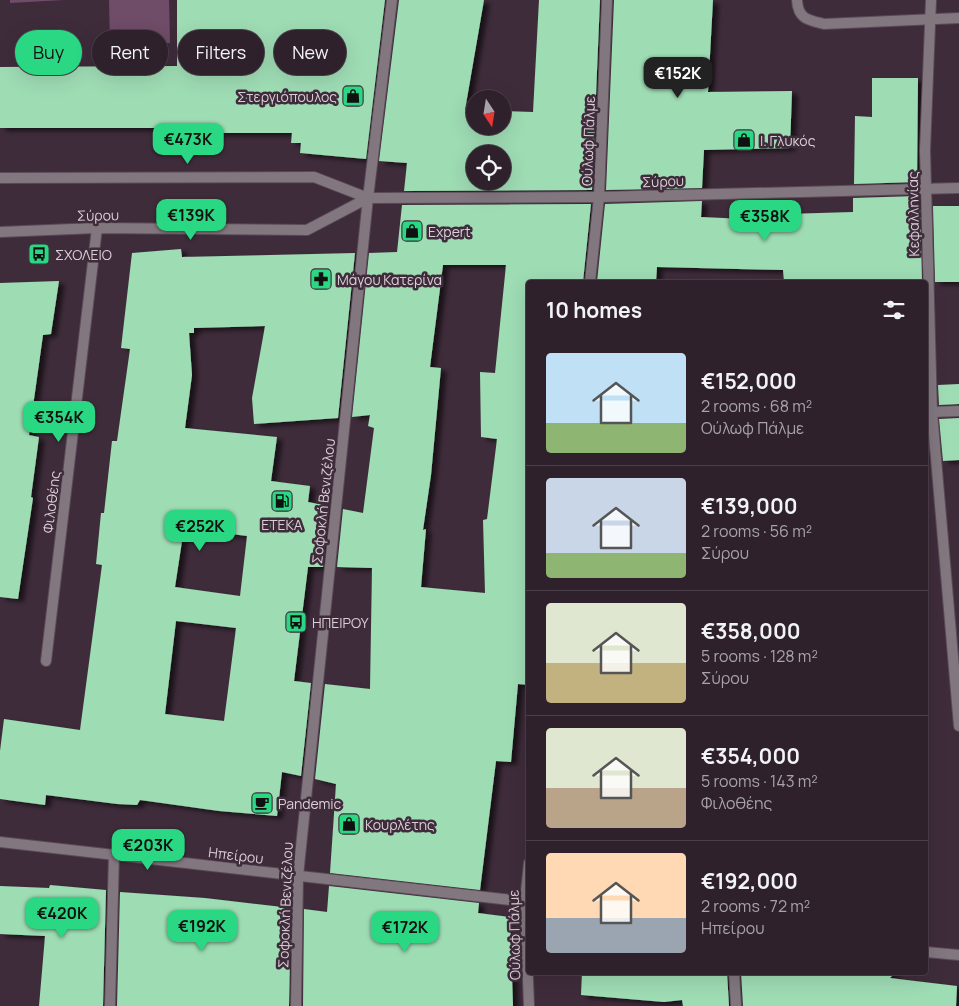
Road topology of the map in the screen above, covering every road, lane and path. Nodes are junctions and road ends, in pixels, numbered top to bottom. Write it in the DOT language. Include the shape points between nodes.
graph roads {
  1 [pos="392,0"];
  2 [pos="607,0"];
  3 [pos="931,0"];
  4 [pos="797,4"];
  5 [pos="959,18"];
  6 [pos="931,19"];
  7 [pos="0,178"];
  8 [pos="959,188"];
  9 [pos="925,189"];
  10 [pos="599,197"];
  11 [pos="368,198"];
  12 [pos="97,228"];
  13 [pos="0,232"];
  14 [pos="590,280"];
  15 [pos="928,280"];
  16 [pos="928,285"];
  17 [pos="959,411"];
  18 [pos="932,412"];
  19 [pos="46,661"];
  20 [pos="959,726"];
  21 [pos="0,842"];
  22 [pos="114,854"];
  23 [pos="298,876"];
  24 [pos="526,902"];
  25 [pos="928,952"];
  26 [pos="959,955"];
  27 [pos="528,975"];
  28 [pos="734,975"];
  29 [pos="110,1006"];
  30 [pos="296,1006"];
  31 [pos="529,1006"];
  32 [pos="736,1006"];
  1 -- 11 [label="street, Σοφοκλή Βενιζέλου"];
  2 -- 10 [label="street, Ούλωφ Πάλμε"];
  3 -- 6 [label="street, Κεφαλληνίας"];
  4 -- 6 [label="street" via="806,20 824,24"];
  5 -- 6 [label="street"];
  6 -- 9 [label="street, Κεφαλληνίας"];
  7 -- 11 [label="street, Σύρου" via="314,177"];
  8 -- 9 [label="street, Σύρου"];
  9 -- 10 [label="street, Σύρου"];
  9 -- 15 [label="street, Κεφαλληνίας"];
  10 -- 11 [label="street, Σύρου"];
  10 -- 14 [label="street, Ούλωφ Πάλμε"];
  11 -- 12 [label="street, Σύρου" via="306,230"];
  11 -- 23 [label="street, Σοφοκλή Βενιζέλου"];
  12 -- 13 [label="street, Σύρου"];
  12 -- 19 [label="street, Φιλοθέης"];
  16 -- 18 [label="street, Κεφαλληνίας"];
  17 -- 18 [label="street"];
  18 -- 20 [label="street, Κεφαλληνίας"];
  21 -- 22 [label="street, Ηπείρου"];
  22 -- 23 [label="street, Ηπείρου"];
  22 -- 29 [label="street"];
  23 -- 24 [label="street, Ηπείρου"];
  23 -- 30 [label="street, Σοφοκλή Βενιζέλου"];
  25 -- 26 [label="street"];
  27 -- 31 [label="street, Ούλωφ Πάλμε"];
  28 -- 32 [label="street"];
}
